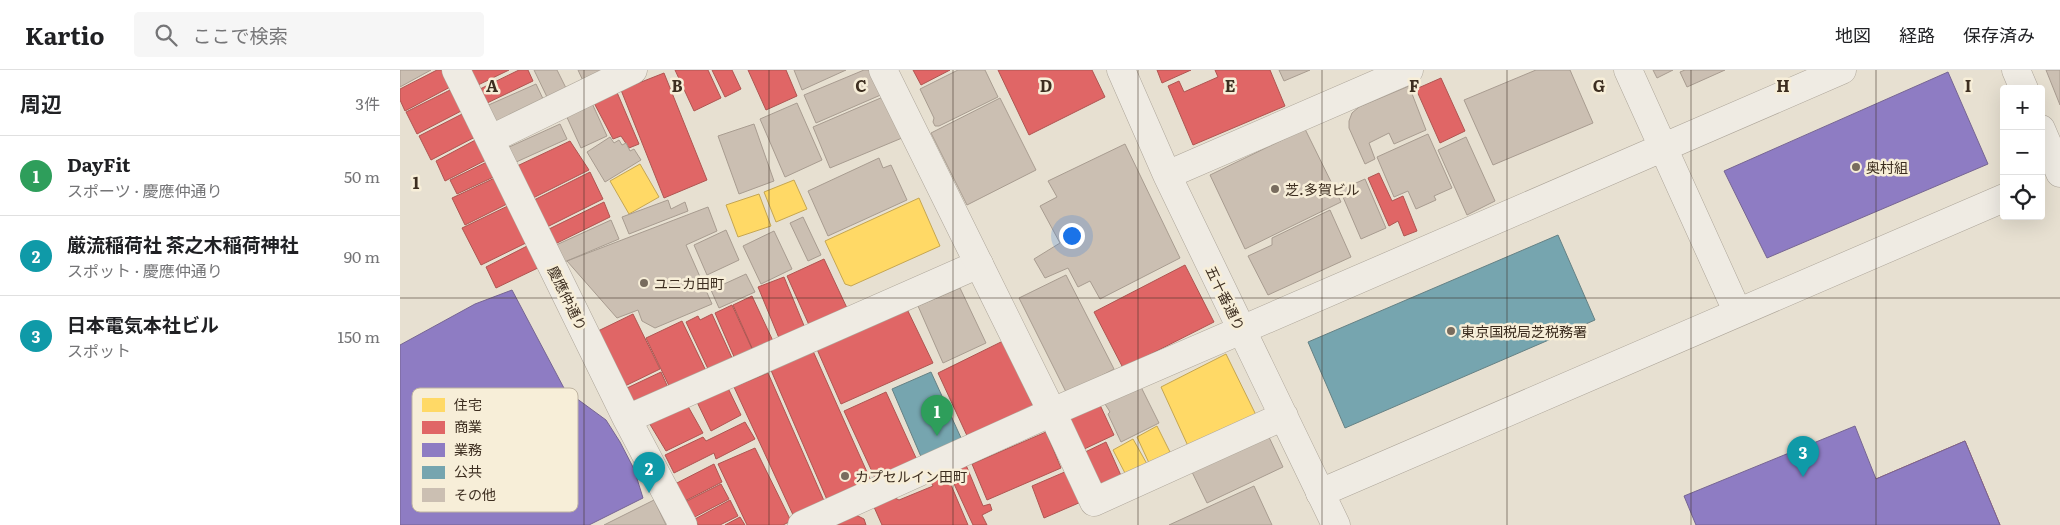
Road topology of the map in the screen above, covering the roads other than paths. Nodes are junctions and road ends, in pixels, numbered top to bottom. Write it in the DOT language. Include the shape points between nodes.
graph roads {
  1 [pos="456,70"];
  2 [pos="633,70"];
  3 [pos="883,70"];
  4 [pos="1121,70"];
  5 [pos="1409,70"];
  6 [pos="1628,70"];
  7 [pos="1842,70"];
  8 [pos="2016,70"];
  9 [pos="2022,85"];
  10 [pos="2041,130"];
  11 [pos="491,139"];
  12 [pos="1663,147"];
  13 [pos="2060,173"];
  14 [pos="1167,175"];
  15 [pos="2045,180"];
  16 [pos="2000,200"];
  17 [pos="979,264"];
  18 [pos="1737,312"];
  19 [pos="1241,329"];
  20 [pos="1052,412"];
  21 [pos="1284,416"];
  22 [pos="627,420"];
  23 [pos="1320,493"];
  24 [pos="683,525"];
  25 [pos="802,525"];
  26 [pos="1336,525"];
  1 -- 11 [label="street, 慶應仲通り"];
  2 -- 11 [label="street"];
  3 -- 17 [label="street"];
  4 -- 14 [label="street, 五十番通り"];
  5 -- 14 [label="street"];
  6 -- 12 [label="street"];
  7 -- 12 [label="street"];
  8 -- 9 [label="street"];
  10 -- 13 [label="street"];
  11 -- 22 [label="street, 慶應仲通り"];
  12 -- 18 [label="street"];
  12 -- 19 [label="street"];
  13 -- 15 [label="street"];
  14 -- 19 [label="street, 五十番通り"];
  16 -- 18 [label="street"];
  17 -- 20 [label="street"];
  17 -- 22 [label="street"];
  18 -- 23 [label="street"];
  19 -- 20 [label="street"];
  19 -- 21 [label="street, 五十番通り"];
  20 -- 21 [label="street" via="1094,502"];
  20 -- 25 [label="street"];
  21 -- 23 [label="street, 五十番通り"];
  22 -- 24 [label="street, 慶應仲通り"];
  23 -- 26 [label="street, 五十番通り"];
}
